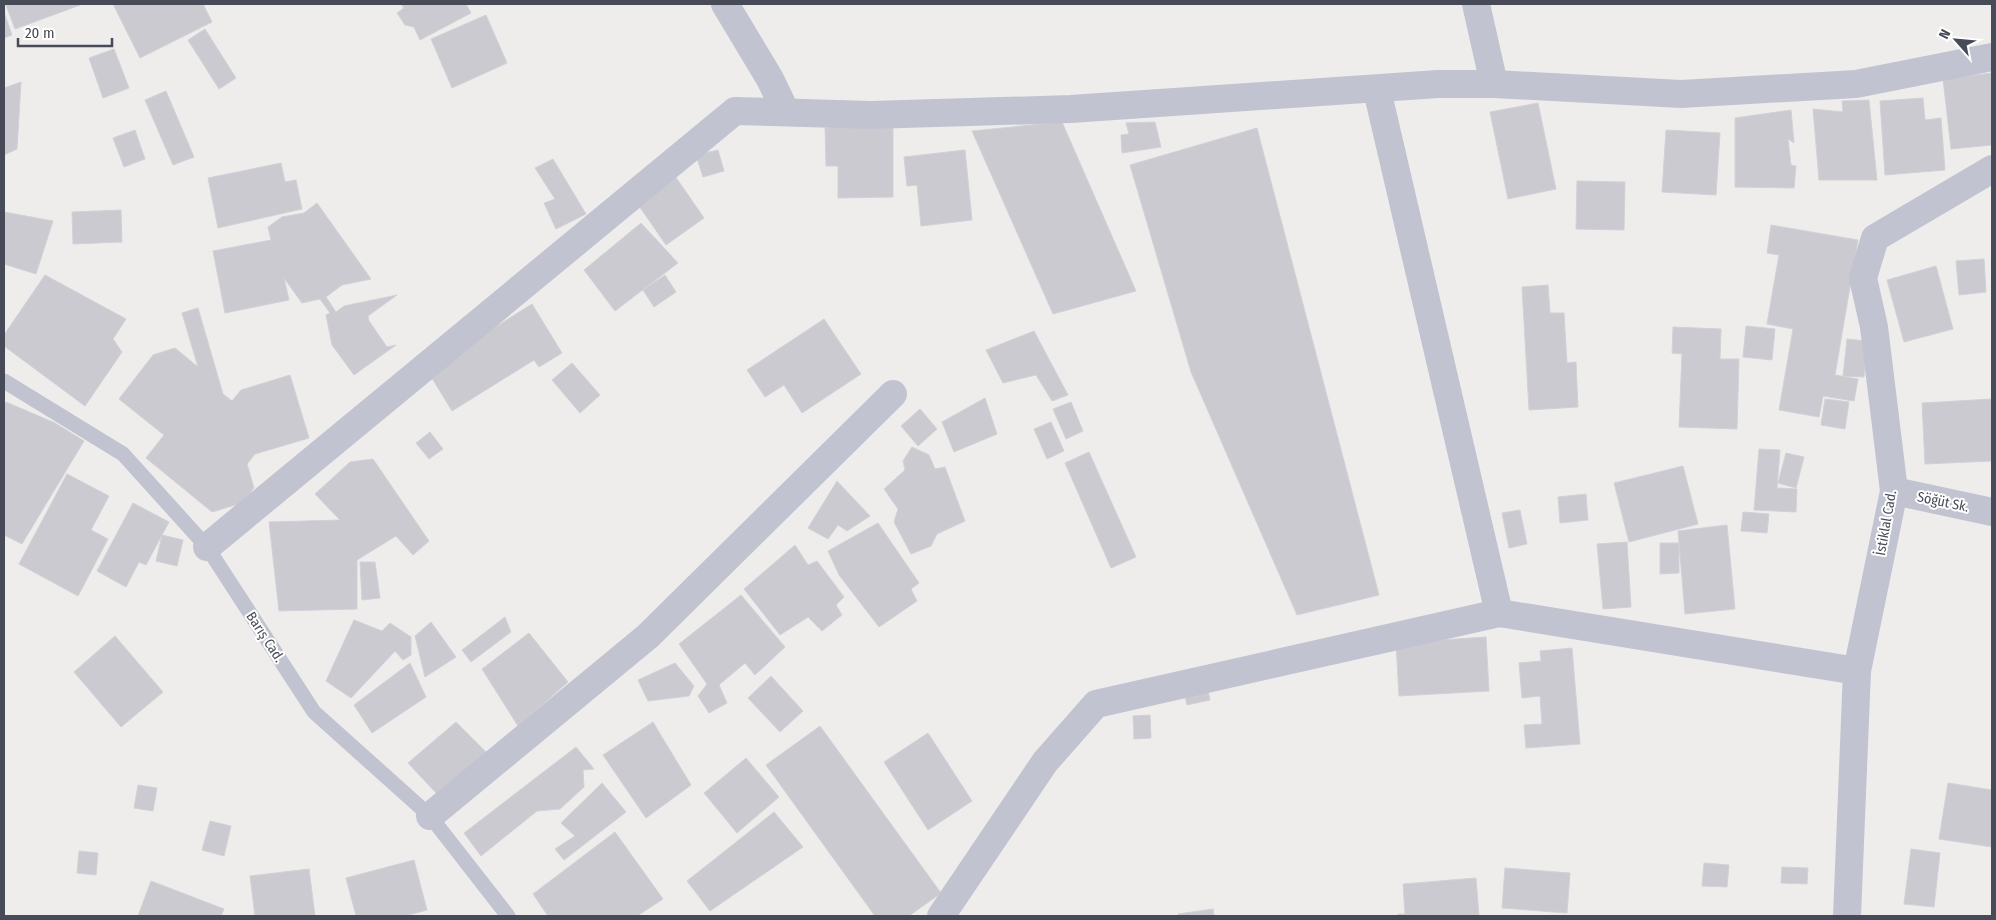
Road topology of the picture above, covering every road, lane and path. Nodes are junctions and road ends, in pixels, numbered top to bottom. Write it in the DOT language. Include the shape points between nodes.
graph roads {
  1 [pos="725,4"];
  2 [pos="1476,4"];
  3 [pos="1992,57"];
  4 [pos="1494,84"];
  5 [pos="1377,90"];
  6 [pos="786,112"];
  7 [pos="1992,169"];
  8 [pos="4,381"];
  9 [pos="893,394"];
  10 [pos="1894,491"];
  11 [pos="1992,512"];
  12 [pos="207,546"];
  13 [pos="1499,613"];
  14 [pos="1857,671"];
  15 [pos="430,816"];
  16 [pos="508,916"];
  17 [pos="941,916"];
  18 [pos="1847,916"];
  1 -- 6 [label="street"];
  2 -- 4 [label="street"];
  3 -- 4 [label="street" via="1856,84 1691,94"];
  4 -- 5 [label="street" via="1438,84"];
  5 -- 6 [label="street" via="1062,110 871,115"];
  5 -- 13 [label="street"];
  6 -- 12 [label="street" via="735,111"];
  7 -- 10 [label="street, İstiklal Cad." via="1875,238 1863,278 1874,327"];
  8 -- 12 [label="lane, Barış Cad." via="124,454"];
  9 -- 15 [label="street" via="648,636"];
  10 -- 11 [label="street, Söğüt Sk."];
  10 -- 14 [label="street, İstiklal Cad."];
  12 -- 15 [label="lane, Barış Cad." via="314,712"];
  13 -- 14 [label="street"];
  13 -- 17 [label="street" via="1096,704 1046,762"];
  14 -- 18 [label="street, İstiklal Cad."];
  15 -- 16 [label="lane, Barış Cad."];
}
